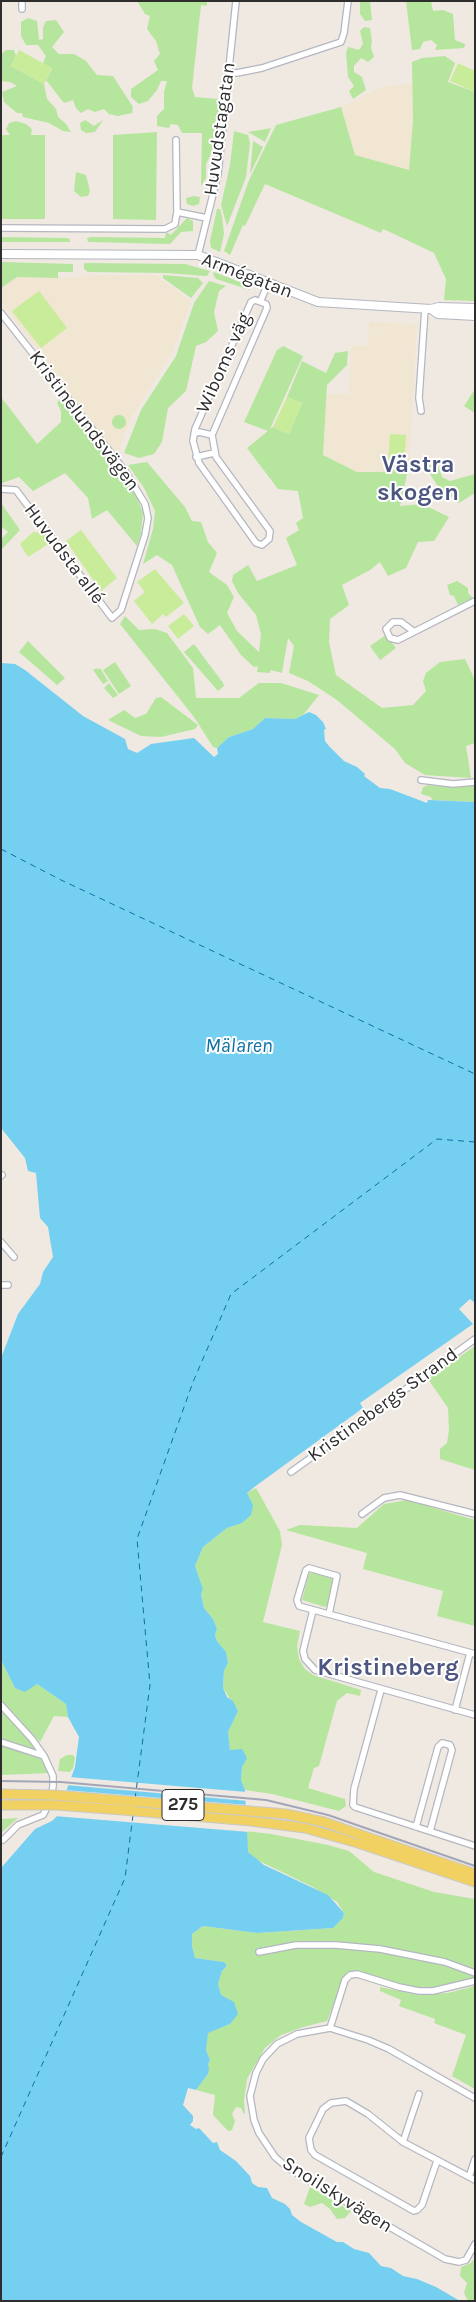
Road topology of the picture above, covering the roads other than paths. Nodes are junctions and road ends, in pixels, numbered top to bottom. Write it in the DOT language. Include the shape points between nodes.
graph roads {
  1 [pos="22,1"];
  2 [pos="236,1"];
  3 [pos="348,1"];
  4 [pos="22,9"];
  5 [pos="228,72"];
  6 [pos="176,140"];
  7 [pos="177,212"];
  8 [pos="207,218"];
  9 [pos="1,228"];
  10 [pos="1,254"];
  11 [pos="198,256"];
  12 [pos="268,283"];
  13 [pos="261,300"];
  14 [pos="475,308"];
  15 [pos="428,309"];
  16 [pos="1,313"];
  17 [pos="475,316"];
  18 [pos="421,411"];
  19 [pos="194,434"];
  20 [pos="212,435"];
  21 [pos="214,453"];
  22 [pos="196,457"];
  23 [pos="1,489"];
  24 [pos="475,601"];
  25 [pos="112,618"];
  26 [pos="413,631"];
  27 [pos="421,780"];
  28 [pos="475,782"];
  29 [pos="1,1242"];
  30 [pos="14,1257"];
  31 [pos="475,1339"];
  32 [pos="291,1472"];
  33 [pos="362,1514"];
  34 [pos="475,1514"];
  35 [pos="313,1610"];
  36 [pos="330,1614"];
  37 [pos="472,1654"];
  38 [pos="381,1690"];
  39 [pos="1,1704"];
  40 [pos="455,1710"];
  41 [pos="475,1715"];
  42 [pos="1,1742"];
  43 [pos="44,1756"];
  44 [pos="1,1794"];
  45 [pos="1,1805"];
  46 [pos="416,1827"];
  47 [pos="430,1831"];
  48 [pos="360,1839"];
  49 [pos="3,1840"];
  50 [pos="475,1846"];
  51 [pos="475,1874"];
  52 [pos="475,1882"];
  53 [pos="259,1952"];
  54 [pos="475,1973"];
  55 [pos="475,1981"];
  56 [pos="330,2028"];
  57 [pos="419,2094"];
  58 [pos="475,2098"];
  59 [pos="403,2142"];
  60 [pos="475,2159"];
  61 [pos="437,2161"];
  62 [pos="472,2179"];
  63 [pos="475,2244"];
  1 -- 4 [label="street"];
  2 -- 5 [label="street, Huvudstagatan"];
  3 -- 5 [label="street" via="340,42 262,68"];
  5 -- 8 [label="street, Huvudstagatan" via="218,174"];
  6 -- 7 [label="street"];
  7 -- 8 [label="street"];
  7 -- 9 [label="street" via="175,224 165,229"];
  8 -- 11 [label="street, Huvudstagatan"];
  10 -- 11 [label="street, Armégatan"];
  11 -- 12 [label="street, Armégatan"];
  12 -- 13 [label="street, Wiboms väg"];
  12 -- 15 [label="street, Armégatan" via="318,302"];
  13 -- 19 [label="street, Wiboms väg" via="251,302"];
  13 -- 20 [label="street, Wiboms väg" via="267,308"];
  14 -- 15 [label="street, Armégatan"];
  15 -- 17 [label="street, Armégatan" via="438,314"];
  15 -- 18 [label="street" via="419,398"];
  16 -- 25 [label="street, Kristinelundsvägen" via="125,471 145,504 148,518 145,536 121,610"];
  19 -- 20 [label="street, Wiboms väg"];
  19 -- 22 [label="street, Wiboms väg"];
  20 -- 21 [label="street, Wiboms väg"];
  21 -- 22 [label="street"];
  21 -- 22 [label="street, Wiboms väg" via="270,531 269,539 262,545 256,543"];
  23 -- 25 [label="street, Huvudsta allé" via="16,490"];
  24 -- 26 [label="street"];
  27 -- 28 [label="street" via="453,784"];
  29 -- 30 [label="street"];
  31 -- 32 [label="street, Kristinebergs Strand"];
  33 -- 34 [label="street" via="384,1498 400,1495"];
  35 -- 36 [label="street"];
  35 -- 36 [label="street" via="297,1604 309,1568 337,1576"];
  35 -- 38 [label="street" via="303,1645 305,1659 310,1666 320,1673"];
  36 -- 37 [label="street"];
  37 -- 40 [label="street"];
  38 -- 40 [label="street"];
  38 -- 46 [label="street" via="352,1802 355,1807"];
  39 -- 43 [label="street"];
  40 -- 41 [label="street"];
  42 -- 43 [label="street"];
  43 -- 49 [label="street" via="53,1776 47,1809 18,1825"];
  44 -- 48 [label="main road, 275, bridge" via="54,1794 286,1814 324,1822"];
  45 -- 48 [label="main road, 275, bridge" via="56,1805 251,1821"];
  46 -- 47 [label="street"];
  46 -- 47 [label="street" via="438,1747 442,1743 450,1745 452,1750"];
  47 -- 50 [label="street"];
  48 -- 51 [label="main road, 275"];
  48 -- 52 [label="main road, 275"];
  53 -- 54 [label="street" via="296,1946 336,1945 380,1949 445,1962"];
  55 -- 56 [label="street" via="419,1991 357,1974 350,1975 345,1980"];
  56 -- 58 [label="street" via="389,2049"];
  56 -- 63 [label="street, Snoilskyvägen" via="283,2040 268,2053 256,2073 251,2090 251,2108 258,2133 266,2146 299,2176 445,2260 466,2260"];
  57 -- 59 [label="street"];
  59 -- 61 [label="street"];
  59 -- 61 [label="street" via="346,2101 331,2103 323,2110 309,2138 315,2155 414,2210 422,2205"];
  60 -- 62 [label="street"];
  61 -- 62 [label="street"];
}
